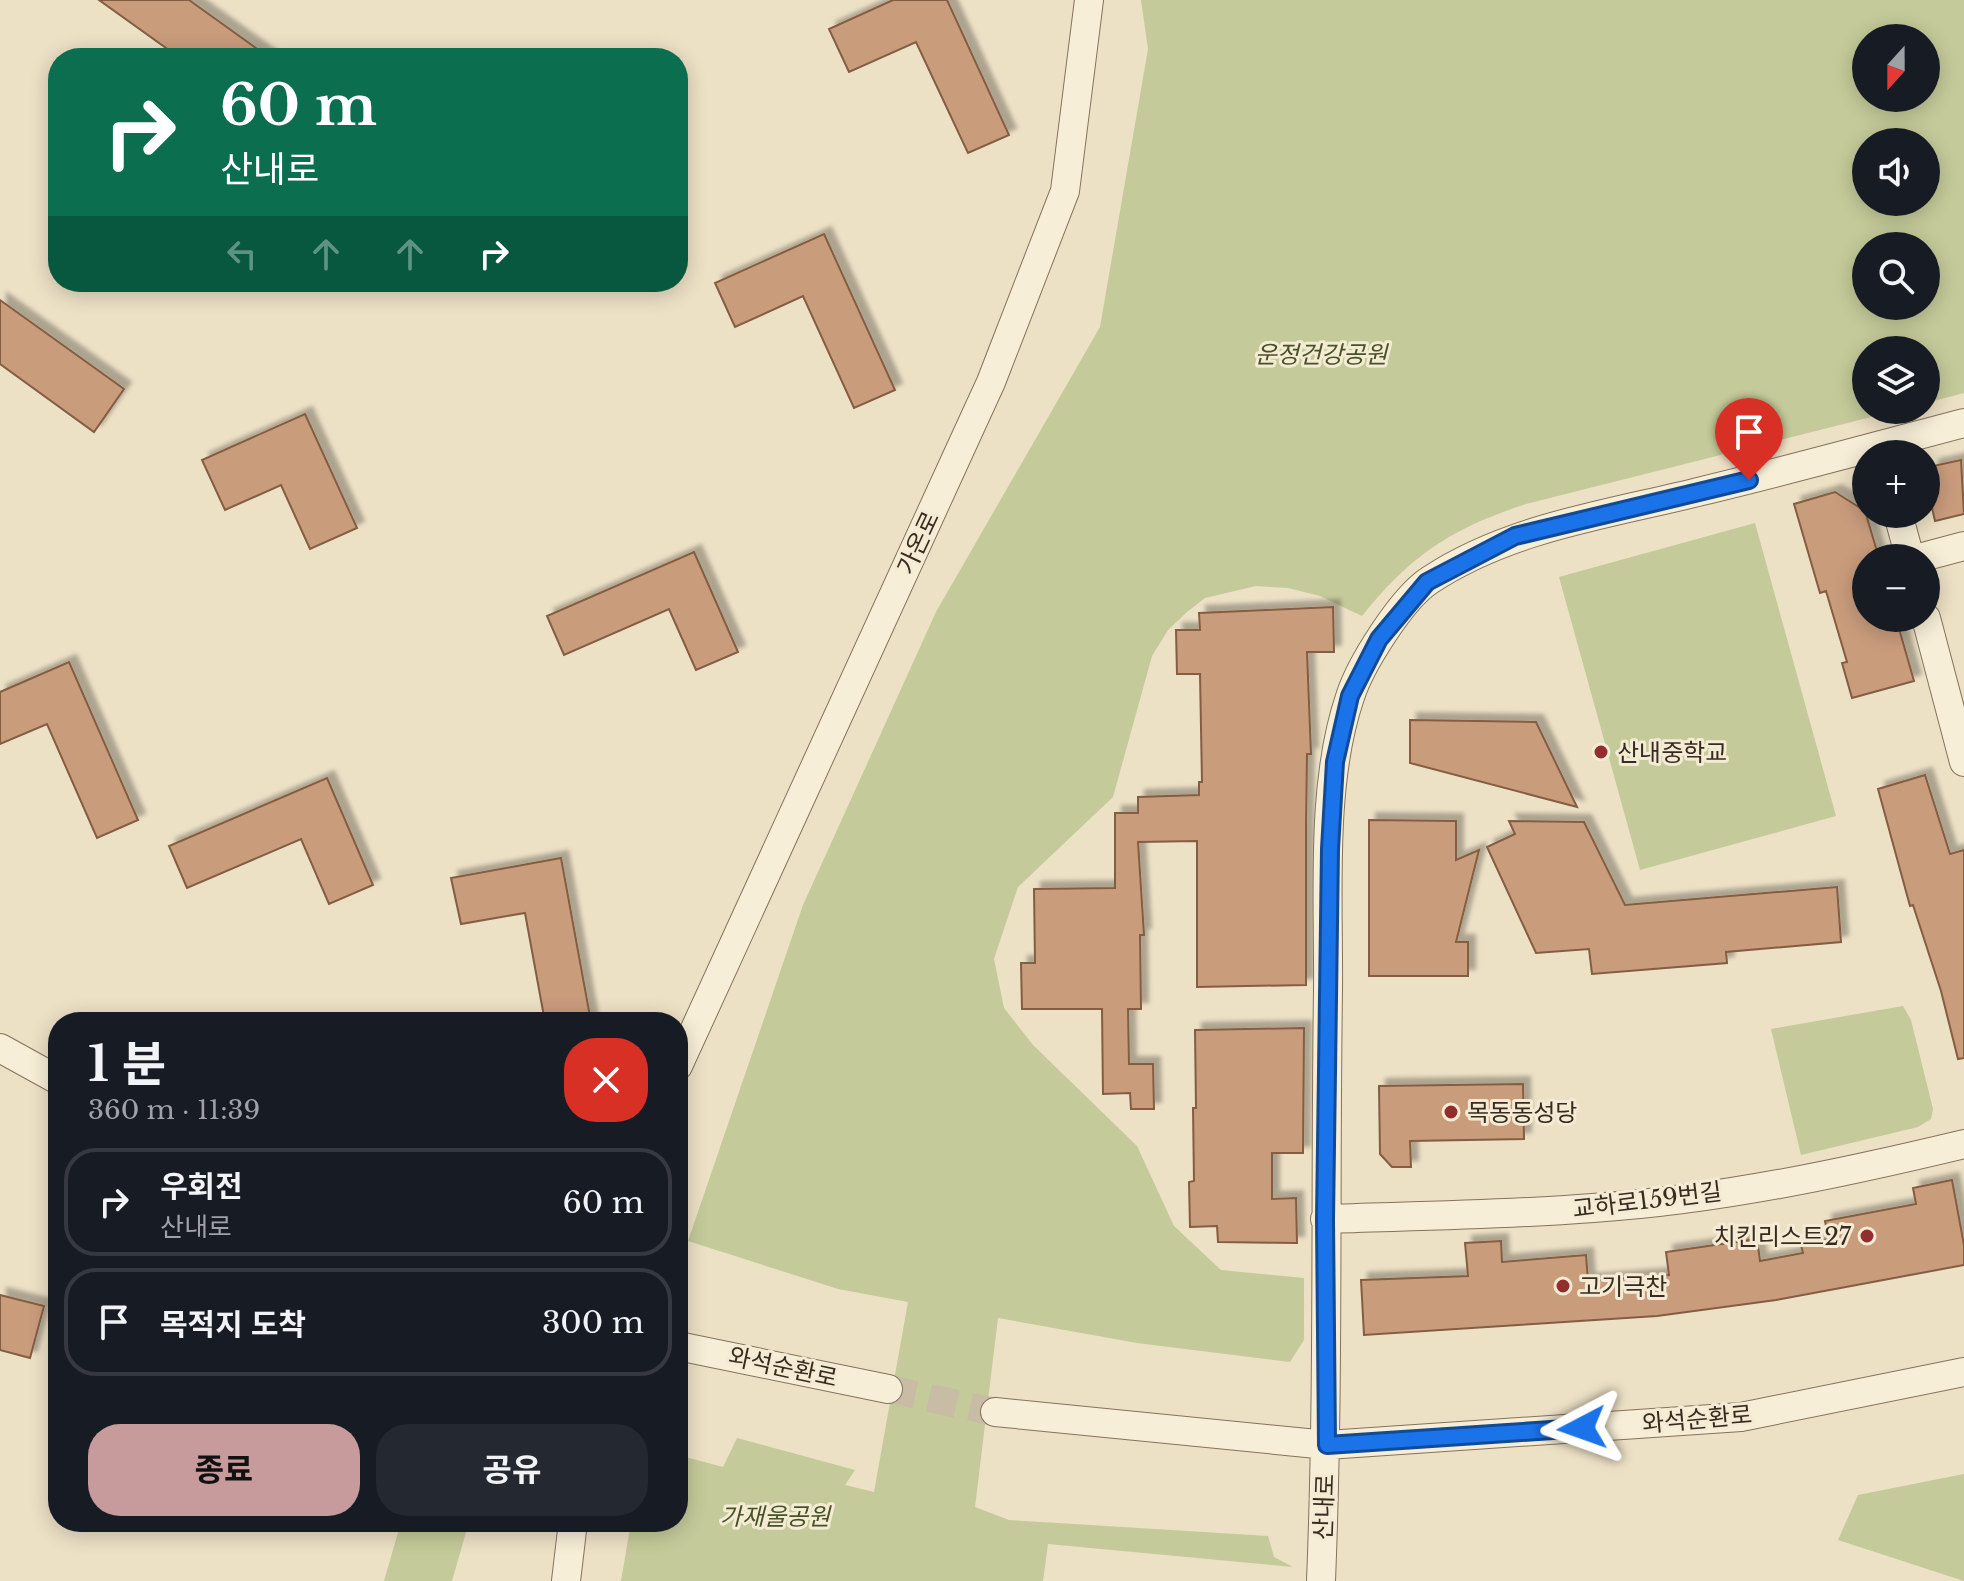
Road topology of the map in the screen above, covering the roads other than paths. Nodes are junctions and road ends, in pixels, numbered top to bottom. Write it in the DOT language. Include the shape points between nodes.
graph roads {
  1 [pos="1089,0"];
  2 [pos="1964,423"];
  3 [pos="1912,440"];
  4 [pos="1852,457"];
  5 [pos="1964,546"];
  6 [pos="1940,552"];
  7 [pos="1930,632"];
  8 [pos="1958,718"];
  9 [pos="1964,762"];
  10 [pos="688,1044"];
  11 [pos="0,1048"];
  12 [pos="48,1074"];
  13 [pos="1964,1144"];
  14 [pos="1325,1219"];
  15 [pos="688,1348"];
  16 [pos="1964,1372"];
  17 [pos="888,1389"];
  18 [pos="995,1412"];
  19 [pos="1327,1445"];
  20 [pos="572,1532"];
  21 [pos="566,1581"];
  22 [pos="1321,1581"];
  1 -- 10 [label="street, 가온로" via="1065,191 991,382"];
  2 -- 3 [label="street, 산내로"];
  4 -- 14 [label="street, 산내로" via="1515,536 1427,582 1379,639 1350,696 1335,762"];
  5 -- 6 [label="street"];
  7 -- 8 [label="street"];
  8 -- 9 [label="street"];
  11 -- 12 [label="street"];
  13 -- 14 [label="street, 교하로159번길" via="1867,1167 1676,1199 1594,1208"];
  14 -- 19 [label="street, 산내로"];
  15 -- 17 [label="street, 와석순환로"];
  16 -- 19 [label="street, 와석순환로" via="1741,1417"];
  18 -- 19 [label="street, 와석순환로"];
  19 -- 22 [label="street, 산내로"];
  20 -- 21 [label="street"];
}
